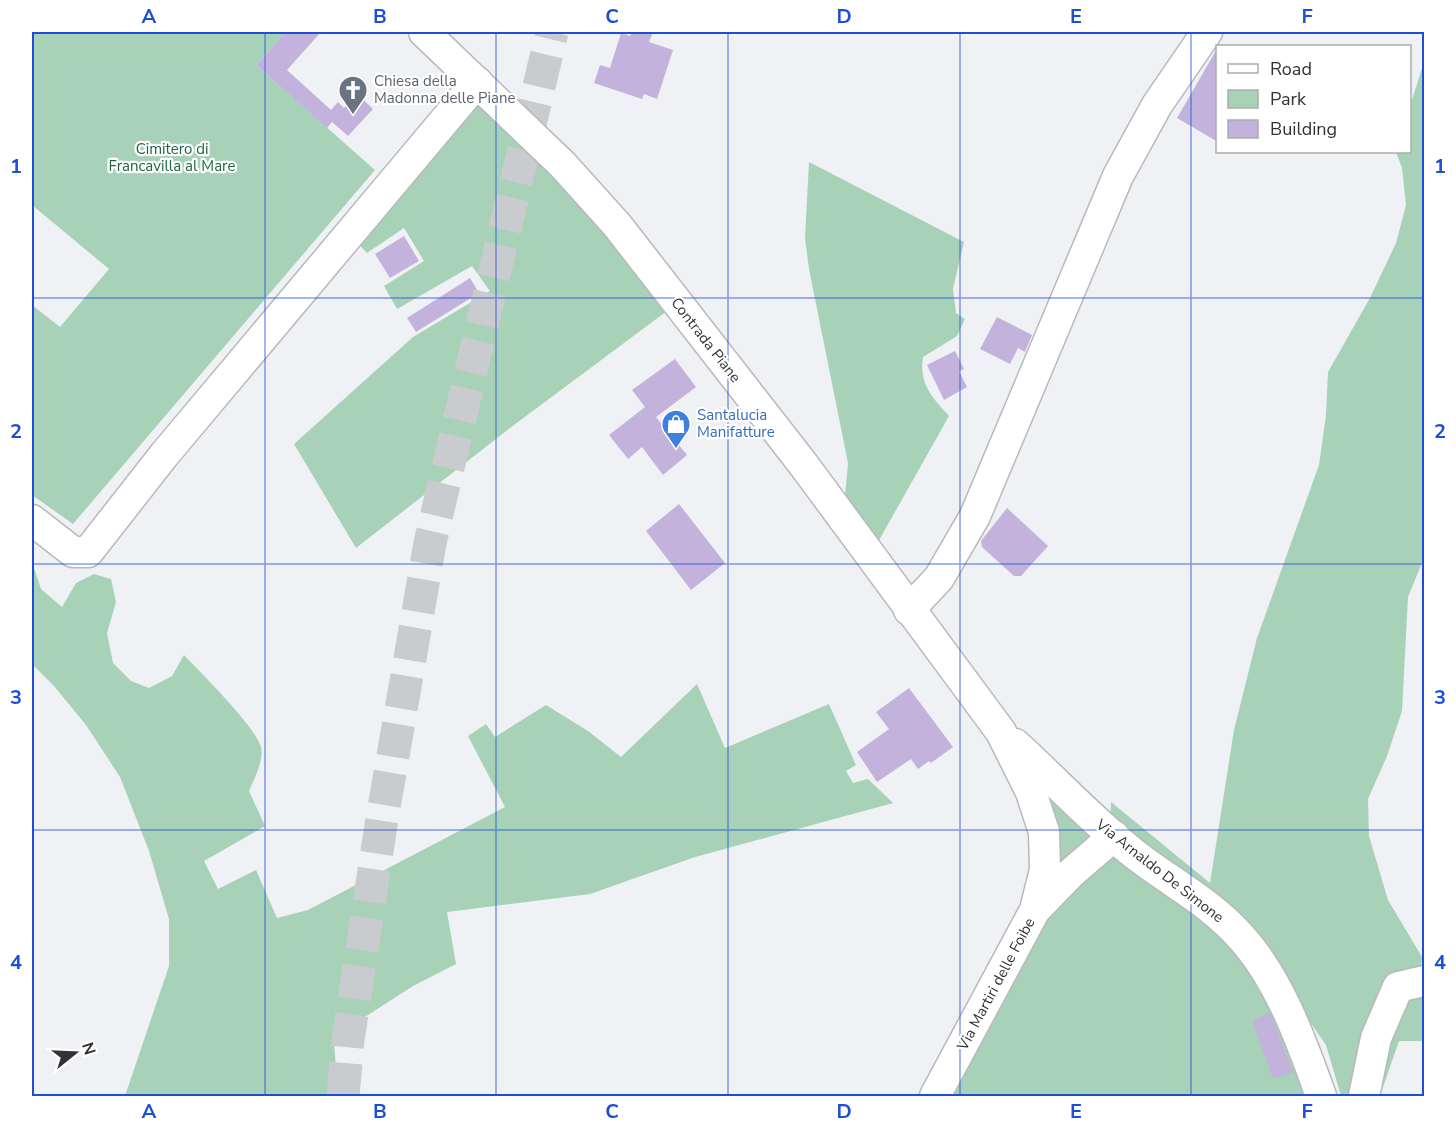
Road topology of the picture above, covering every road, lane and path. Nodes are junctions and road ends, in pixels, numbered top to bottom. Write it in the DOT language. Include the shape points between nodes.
graph roads {
  1 [pos="424,32"];
  2 [pos="1208,32"];
  3 [pos="477,82"];
  4 [pos="32,520"];
  5 [pos="909,610"];
  6 [pos="1001,732"];
  7 [pos="1114,836"];
  8 [pos="1035,910"];
  9 [pos="1425,981"];
  10 [pos="935,1096"];
  11 [pos="1321,1096"];
  12 [pos="1364,1096"];
  1 -- 3 [label="street, Contrada Piane"];
  2 -- 5 [label="street" via="1157,105 1118,176 975,516 939,578"];
  3 -- 4 [label="street" via="194,419 88,552 73,552"];
  3 -- 5 [label="street, Contrada Piane" via="563,165 617,225 803,464"];
  5 -- 6 [label="street, Contrada Piane"];
  6 -- 7 [label="street, Via Arnaldo De Simone"];
  6 -- 8 [label="street, Via Martiri delle Foibe" via="1031,792 1044,832 1045,870"];
  7 -- 8 [label="street"];
  7 -- 11 [label="street, Via Arnaldo De Simone" via="1205,903 1242,938 1272,981"];
  8 -- 10 [label="street, Via Martiri delle Foibe"];
  9 -- 12 [label="street" via="1398,987 1376,1038"];
}
